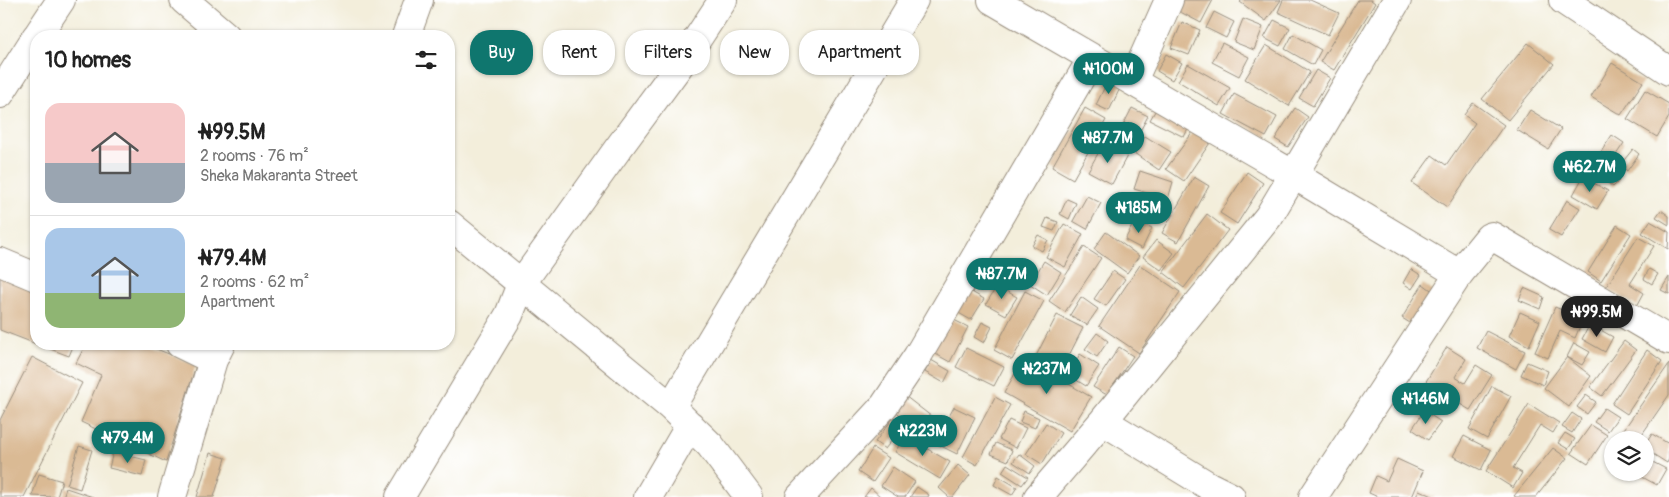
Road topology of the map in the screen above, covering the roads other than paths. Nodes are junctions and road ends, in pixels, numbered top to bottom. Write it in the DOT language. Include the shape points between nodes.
graph roads {
  1 [pos="61,0"];
  2 [pos="184,0"];
  3 [pos="419,0"];
  4 [pos="723,0"];
  5 [pos="914,0"];
  6 [pos="992,0"];
  7 [pos="1169,0"];
  8 [pos="1397,0"];
  9 [pos="1563,0"];
  10 [pos="40,30"];
  11 [pos="217,30"];
  12 [pos="408,30"];
  13 [pos="30,46"];
  14 [pos="1092,58"];
  15 [pos="1669,71"];
  16 [pos="1133,82"];
  17 [pos="0,94"];
  18 [pos="1294,175"];
  19 [pos="455,229"];
  20 [pos="0,262"];
  21 [pos="30,274"];
  22 [pos="1459,274"];
  23 [pos="521,284"];
  24 [pos="1669,340"];
  25 [pos="217,352"];
  26 [pos="671,407"];
  27 [pos="1103,421"];
  28 [pos="690,426"];
  29 [pos="1214,493"];
  30 [pos="172,497"];
  31 [pos="400,497"];
  32 [pos="648,497"];
  33 [pos="749,497"];
  34 [pos="800,497"];
  35 [pos="1038,497"];
  36 [pos="1312,497"];
  1 -- 10 [label="street"];
  2 -- 11 [label="street"];
  3 -- 12 [label="street"];
  4 -- 23 [label="street"];
  5 -- 26 [label="street"];
  6 -- 14 [label="street"];
  7 -- 16 [label="street"];
  8 -- 18 [label="street"];
  9 -- 15 [label="street"];
  13 -- 17 [label="street"];
  14 -- 16 [label="street"];
  14 -- 34 [label="street" via="884,406"];
  16 -- 18 [label="street"];
  18 -- 22 [label="street"];
  18 -- 27 [label="street" via="1269,216"];
  19 -- 23 [label="street"];
  20 -- 21 [label="street"];
  22 -- 24 [label="street" via="1492,236"];
  22 -- 36 [label="street"];
  23 -- 26 [label="street"];
  23 -- 31 [label="street" via="509,315"];
  25 -- 30 [label="street"];
  26 -- 28 [label="street"];
  27 -- 29 [label="street"];
  27 -- 35 [label="street"];
  28 -- 32 [label="street"];
  28 -- 33 [label="street" via="710,445"];
}
